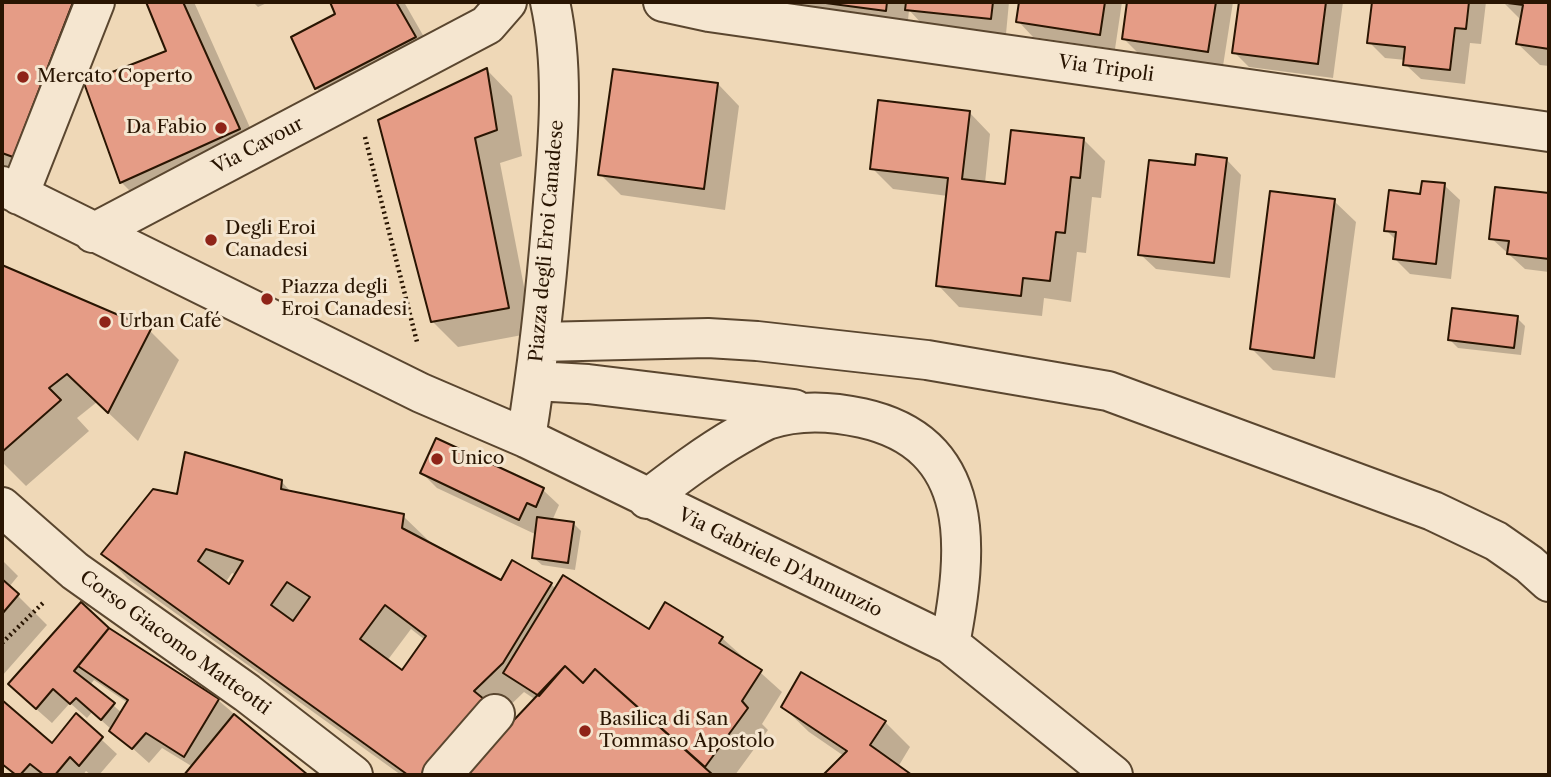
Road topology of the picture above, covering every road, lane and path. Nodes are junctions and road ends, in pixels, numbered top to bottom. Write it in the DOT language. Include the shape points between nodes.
graph roads {
  1 [pos="95,2"];
  2 [pos="508,2"];
  3 [pos="550,2"];
  4 [pos="663,2"];
  5 [pos="354,95"];
  6 [pos="1549,132"];
  7 [pos="10,191"];
  8 [pos="93,233"];
  9 [pos="540,342"];
  10 [pos="535,381"];
  11 [pos="426,395"];
  12 [pos="813,411"];
  13 [pos="526,438"];
  14 [pos="647,499"];
  15 [pos="2,507"];
  16 [pos="75,571"];
  17 [pos="1549,582"];
  18 [pos="2,643"];
  19 [pos="950,644"];
  20 [pos="495,714"];
  21 [pos="353,775"];
  22 [pos="442,775"];
  23 [pos="1113,775"];
  1 -- 7 [label="street"];
  2 -- 5 [label="street, Via Cavour" via="487,24"];
  3 -- 9 [label="street, Piazza degli Eroi Canadese" via="557,37 557,160"];
  4 -- 6 [label="street, Via Tripoli" via="723,15"];
  5 -- 8 [label="street, Via Cavour"];
  5 -- 11 [label="path"];
  7 -- 8 [label="street"];
  8 -- 11 [label="street"];
  9 -- 10 [label="street, Piazza degli Eroi Canadese"];
  9 -- 17 [label="street" via="757,341 927,359 1108,391 1433,511 1496,541"];
  10 -- 12 [label="street"];
  10 -- 13 [label="street, Piazza degli Eroi Canadese"];
  11 -- 13 [label="street, Via Gabriele D'Annunzio"];
  12 -- 14 [label="street" via="766,421 707,453"];
  12 -- 19 [label="street" via="867,419 905,432 924,446 947,475 958,504 962,564"];
  13 -- 14 [label="street, Via Gabriele D'Annunzio"];
  14 -- 19 [label="street, Via Gabriele D'Annunzio"];
  15 -- 16 [label="street, Corso Giacomo Matteotti"];
  16 -- 18 [label="path"];
  16 -- 21 [label="street, Corso Giacomo Matteotti"];
  19 -- 23 [label="street, Via Gabriele D'Annunzio"];
  20 -- 22 [label="street"];
}
